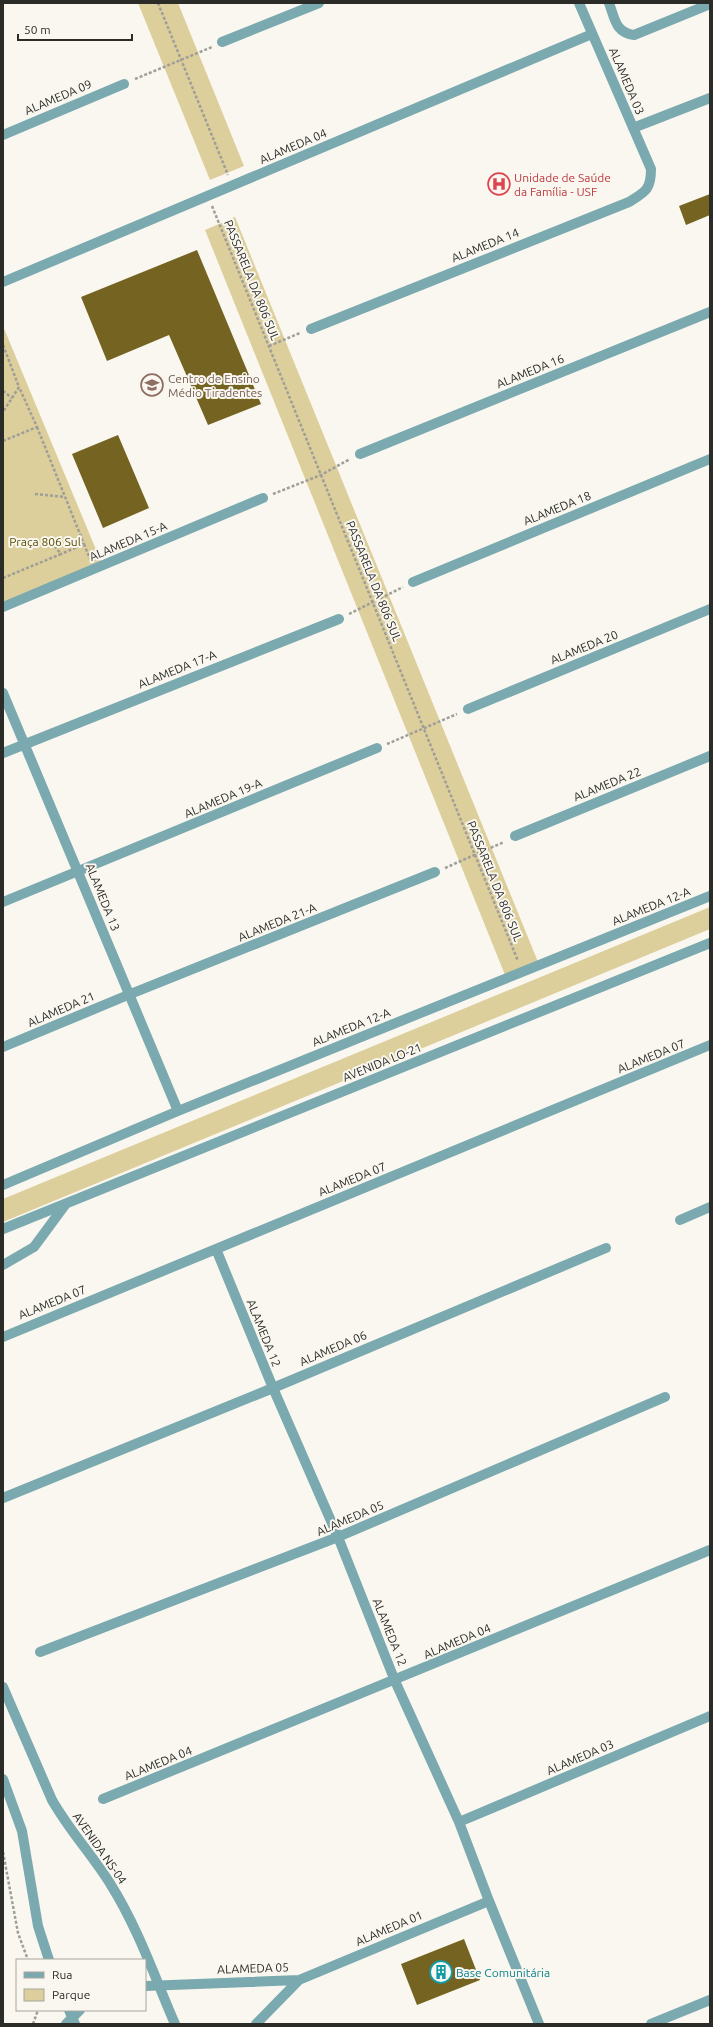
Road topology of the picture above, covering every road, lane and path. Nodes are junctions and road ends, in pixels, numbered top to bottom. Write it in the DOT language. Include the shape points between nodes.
graph roads {
  1 [pos="158,3"];
  2 [pos="319,3"];
  3 [pos="579,3"];
  4 [pos="609,3"];
  5 [pos="710,4"];
  6 [pos="592,34"];
  7 [pos="222,42"];
  8 [pos="181,59"];
  9 [pos="124,84"];
  10 [pos="709,102"];
  11 [pos="633,128"];
  12 [pos="3,135"];
  13 [pos="651,169"];
  14 [pos="232,186"];
  15 [pos="208,196"];
  16 [pos="3,282"];
  17 [pos="710,312"];
  18 [pos="311,329"];
  19 [pos="3,345"];
  20 [pos="269,346"];
  21 [pos="19,387"];
  22 [pos="3,391"];
  23 [pos="12,398"];
  24 [pos="3,412"];
  25 [pos="36,427"];
  26 [pos="3,441"];
  27 [pos="360,454"];
  28 [pos="710,459"];
  29 [pos="321,475"];
  30 [pos="36,494"];
  31 [pos="65,497"];
  32 [pos="263,498"];
  33 [pos="53,544"];
  34 [pos="84,544"];
  35 [pos="60,554"];
  36 [pos="93,566"];
  37 [pos="3,578"];
  38 [pos="413,582"];
  39 [pos="373,602"];
  40 [pos="3,607"];
  41 [pos="710,609"];
  42 [pos="339,619"];
  43 [pos="3,693"];
  44 [pos="468,709"];
  45 [pos="424,729"];
  46 [pos="25,744"];
  47 [pos="377,748"];
  48 [pos="3,752"];
  49 [pos="710,756"];
  50 [pos="515,836"];
  51 [pos="476,856"];
  52 [pos="79,872"];
  53 [pos="436,872"];
  54 [pos="710,896"];
  55 [pos="3,902"];
  56 [pos="710,943"];
  57 [pos="522,972"];
  58 [pos="128,995"];
  59 [pos="710,1045"];
  60 [pos="3,1047"];
  61 [pos="178,1111"];
  62 [pos="3,1185"];
  63 [pos="65,1205"];
  64 [pos="710,1207"];
  65 [pos="680,1220"];
  66 [pos="3,1230"];
  67 [pos="606,1248"];
  68 [pos="216,1249"];
  69 [pos="3,1265"];
  70 [pos="3,1337"];
  71 [pos="273,1388"];
  72 [pos="665,1396"];
  73 [pos="3,1498"];
  74 [pos="338,1537"];
  75 [pos="710,1550"];
  76 [pos="40,1652"];
  77 [pos="395,1681"];
  78 [pos="3,1687"];
  79 [pos="710,1716"];
  80 [pos="3,1780"];
  81 [pos="103,1800"];
  82 [pos="459,1822"];
  83 [pos="3,1852"];
  84 [pos="488,1901"];
  85 [pos="28,1959"];
  86 [pos="48,1959"];
  87 [pos="299,1980"];
  88 [pos="158,1984"];
  89 [pos="146,1986"];
  90 [pos="710,2000"];
  91 [pos="38,2011"];
  92 [pos="79,2011"];
  93 [pos="71,2019"];
  94 [pos="34,2024"];
  95 [pos="175,2024"];
  96 [pos="256,2024"];
  97 [pos="539,2024"];
  98 [pos="651,2024"];
  1 -- 8 [label="path"];
  2 -- 7 [label="street"];
  3 -- 6 [label="street, ALAMEDA 03"];
  4 -- 5 [label="street" via="624,34 634,35"];
  6 -- 11 [label="street, ALAMEDA 03"];
  6 -- 14 [label="street, ALAMEDA 04"];
  7 -- 8 [label="path"];
  8 -- 9 [label="path"];
  8 -- 14 [label="path"];
  9 -- 12 [label="street, ALAMEDA 09"];
  10 -- 11 [label="street"];
  11 -- 13 [label="street, ALAMEDA 03"];
  13 -- 18 [label="street, ALAMEDA 14" via="648,189 628,202"];
  14 -- 15 [label="street, ALAMEDA 04"];
  15 -- 16 [label="street, ALAMEDA 04"];
  15 -- 20 [label="path, PASSARELA DA 806 SUL"];
  17 -- 27 [label="street, ALAMEDA 16"];
  18 -- 20 [label="path"];
  19 -- 21 [label="path"];
  20 -- 29 [label="path, PASSARELA DA 806 SUL"];
  21 -- 23 [label="path"];
  21 -- 25 [label="path"];
  22 -- 23 [label="path"];
  23 -- 24 [label="path"];
  25 -- 26 [label="path"];
  25 -- 31 [label="path"];
  27 -- 29 [label="path"];
  28 -- 38 [label="street, ALAMEDA 18"];
  29 -- 32 [label="path"];
  29 -- 39 [label="path, PASSARELA DA 806 SUL"];
  30 -- 31 [label="path"];
  31 -- 34 [label="path"];
  32 -- 40 [label="street, ALAMEDA 15-A"];
  33 -- 35 [label="path"];
  34 -- 35 [label="path"];
  34 -- 36 [label="path"];
  35 -- 37 [label="path"];
  38 -- 39 [label="path"];
  39 -- 42 [label="path"];
  39 -- 45 [label="path, PASSARELA DA 806 SUL"];
  41 -- 44 [label="street, ALAMEDA 20"];
  42 -- 46 [label="street, ALAMEDA 17-A"];
  43 -- 46 [label="street, ALAMEDA 13"];
  44 -- 45 [label="path"];
  45 -- 47 [label="path"];
  45 -- 51 [label="path, PASSARELA DA 806 SUL"];
  46 -- 48 [label="street, ALAMEDA 17-A"];
  46 -- 52 [label="street, ALAMEDA 13"];
  47 -- 52 [label="street, ALAMEDA 19-A"];
  49 -- 50 [label="street, ALAMEDA 22"];
  50 -- 51 [label="path"];
  51 -- 53 [label="path"];
  51 -- 57 [label="path, PASSARELA DA 806 SUL"];
  52 -- 55 [label="street, ALAMEDA 19-A"];
  52 -- 58 [label="street, ALAMEDA 13"];
  53 -- 58 [label="street, ALAMEDA 21-A"];
  54 -- 57 [label="street, ALAMEDA 12-A"];
  56 -- 63 [label="street, AVENIDA LO-21"];
  57 -- 61 [label="street, ALAMEDA 12-A"];
  58 -- 60 [label="street, ALAMEDA 21"];
  58 -- 61 [label="street, ALAMEDA 13"];
  59 -- 68 [label="street, ALAMEDA 07"];
  61 -- 62 [label="street, ALAMEDA 12-A"];
  63 -- 66 [label="street, AVENIDA LO-21"];
  63 -- 69 [label="street" via="34,1246"];
  64 -- 65 [label="street"];
  67 -- 71 [label="street, ALAMEDA 06"];
  68 -- 70 [label="street, ALAMEDA 07"];
  68 -- 71 [label="street, ALAMEDA 12"];
  71 -- 73 [label="street, ALAMEDA 06"];
  71 -- 74 [label="street, ALAMEDA 12"];
  72 -- 74 [label="street, ALAMEDA 05"];
  74 -- 76 [label="street, ALAMEDA 05"];
  74 -- 77 [label="street, ALAMEDA 12"];
  75 -- 77 [label="street, ALAMEDA 04"];
  77 -- 81 [label="street, ALAMEDA 04"];
  77 -- 82 [label="street, ALAMEDA 12"];
  78 -- 88 [label="street, AVENIDA NS-04" via="52,1800 127,1912"];
  79 -- 82 [label="street, ALAMEDA 03"];
  80 -- 86 [label="street" via="22,1831 38,1926"];
  82 -- 84 [label="street, ALAMEDA 12"];
  83 -- 85 [label="path" via="18,1933"];
  84 -- 87 [label="street, ALAMEDA 01"];
  84 -- 97 [label="street, ALAMEDA 12"];
  87 -- 88 [label="street, ALAMEDA 05"];
  87 -- 96 [label="street, ALAMEDA 05"];
  88 -- 89 [label="street, ALAMEDA 05"];
  88 -- 95 [label="street, AVENIDA NS-04"];
  90 -- 98 [label="street"];
  91 -- 94 [label="path"];
  92 -- 93 [label="street"];
}
